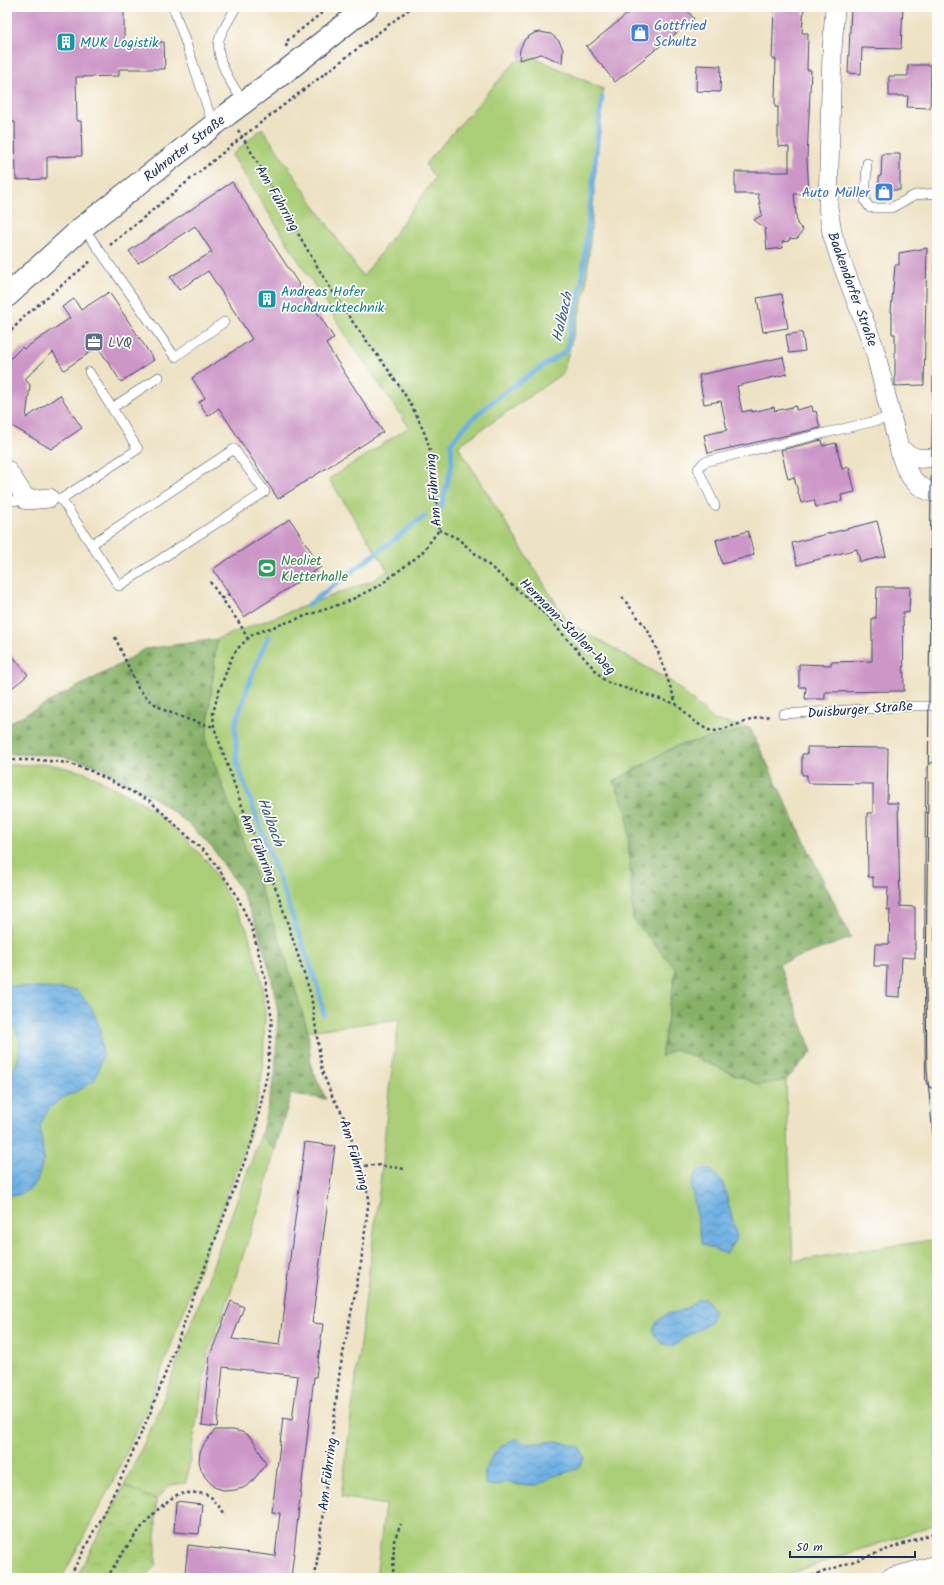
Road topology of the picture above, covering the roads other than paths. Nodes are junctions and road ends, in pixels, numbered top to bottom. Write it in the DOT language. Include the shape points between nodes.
graph roads {
  1 [pos="173,7"];
  2 [pos="236,7"];
  3 [pos="367,7"];
  4 [pos="835,7"];
  5 [pos="228,114"];
  6 [pos="867,163"];
  7 [pos="937,193"];
  8 [pos="82,227"];
  9 [pos="7,296"];
  10 [pos="224,322"];
  11 [pos="89,372"];
  12 [pos="160,377"];
  13 [pos="112,408"];
  14 [pos="892,417"];
  15 [pos="899,448"];
  16 [pos="937,457"];
  17 [pos="7,470"];
  18 [pos="937,493"];
  19 [pos="55,499"];
  20 [pos="27,500"];
  21 [pos="7,501"];
  22 [pos="715,506"];
  23 [pos="92,544"];
  24 [pos="937,706"];
  25 [pos="783,714"];
  26 [pos="937,773"];
  27 [pos="937,782"];
  28 [pos="937,1078"];
  29 [pos="937,1565"];
  30 [pos="890,1578"];
  1 -- 5 [label="lane" via="193,63"];
  2 -- 5 [label="lane" via="219,40"];
  3 -- 5 [label="street, Ruhrorter Straße"];
  4 -- 14 [label="street, Baakendorfer Straße" via="828,207 832,233 874,347"];
  5 -- 8 [label="street, Ruhrorter Straße"];
  6 -- 7 [label="lane" via="865,201 870,208 891,208 915,195"];
  8 -- 9 [label="street, Ruhrorter Straße"];
  8 -- 10 [label="lane" via="175,357"];
  11 -- 13 [label="lane"];
  12 -- 13 [label="lane"];
  13 -- 19 [label="lane" via="138,449"];
  14 -- 15 [label="street, Baakendorfer Straße"];
  14 -- 22 [label="lane" via="704,462 698,470"];
  15 -- 16 [label="street" via="917,459"];
  15 -- 18 [label="street, Baakendorfer Straße" via="909,475 919,486"];
  17 -- 20 [label="street"];
  19 -- 20 [label="street"];
  19 -- 23 [label="lane"];
  20 -- 21 [label="lane"];
  23 -- 23 [label="lane" via="234,449 265,492 119,586"];
  24 -- 25 [label="lane, Duisburger Straße"];
  26 -- 27 [label="main road"];
  27 -- 28 [label="main road"];
  29 -- 30 [label="street"];
}
